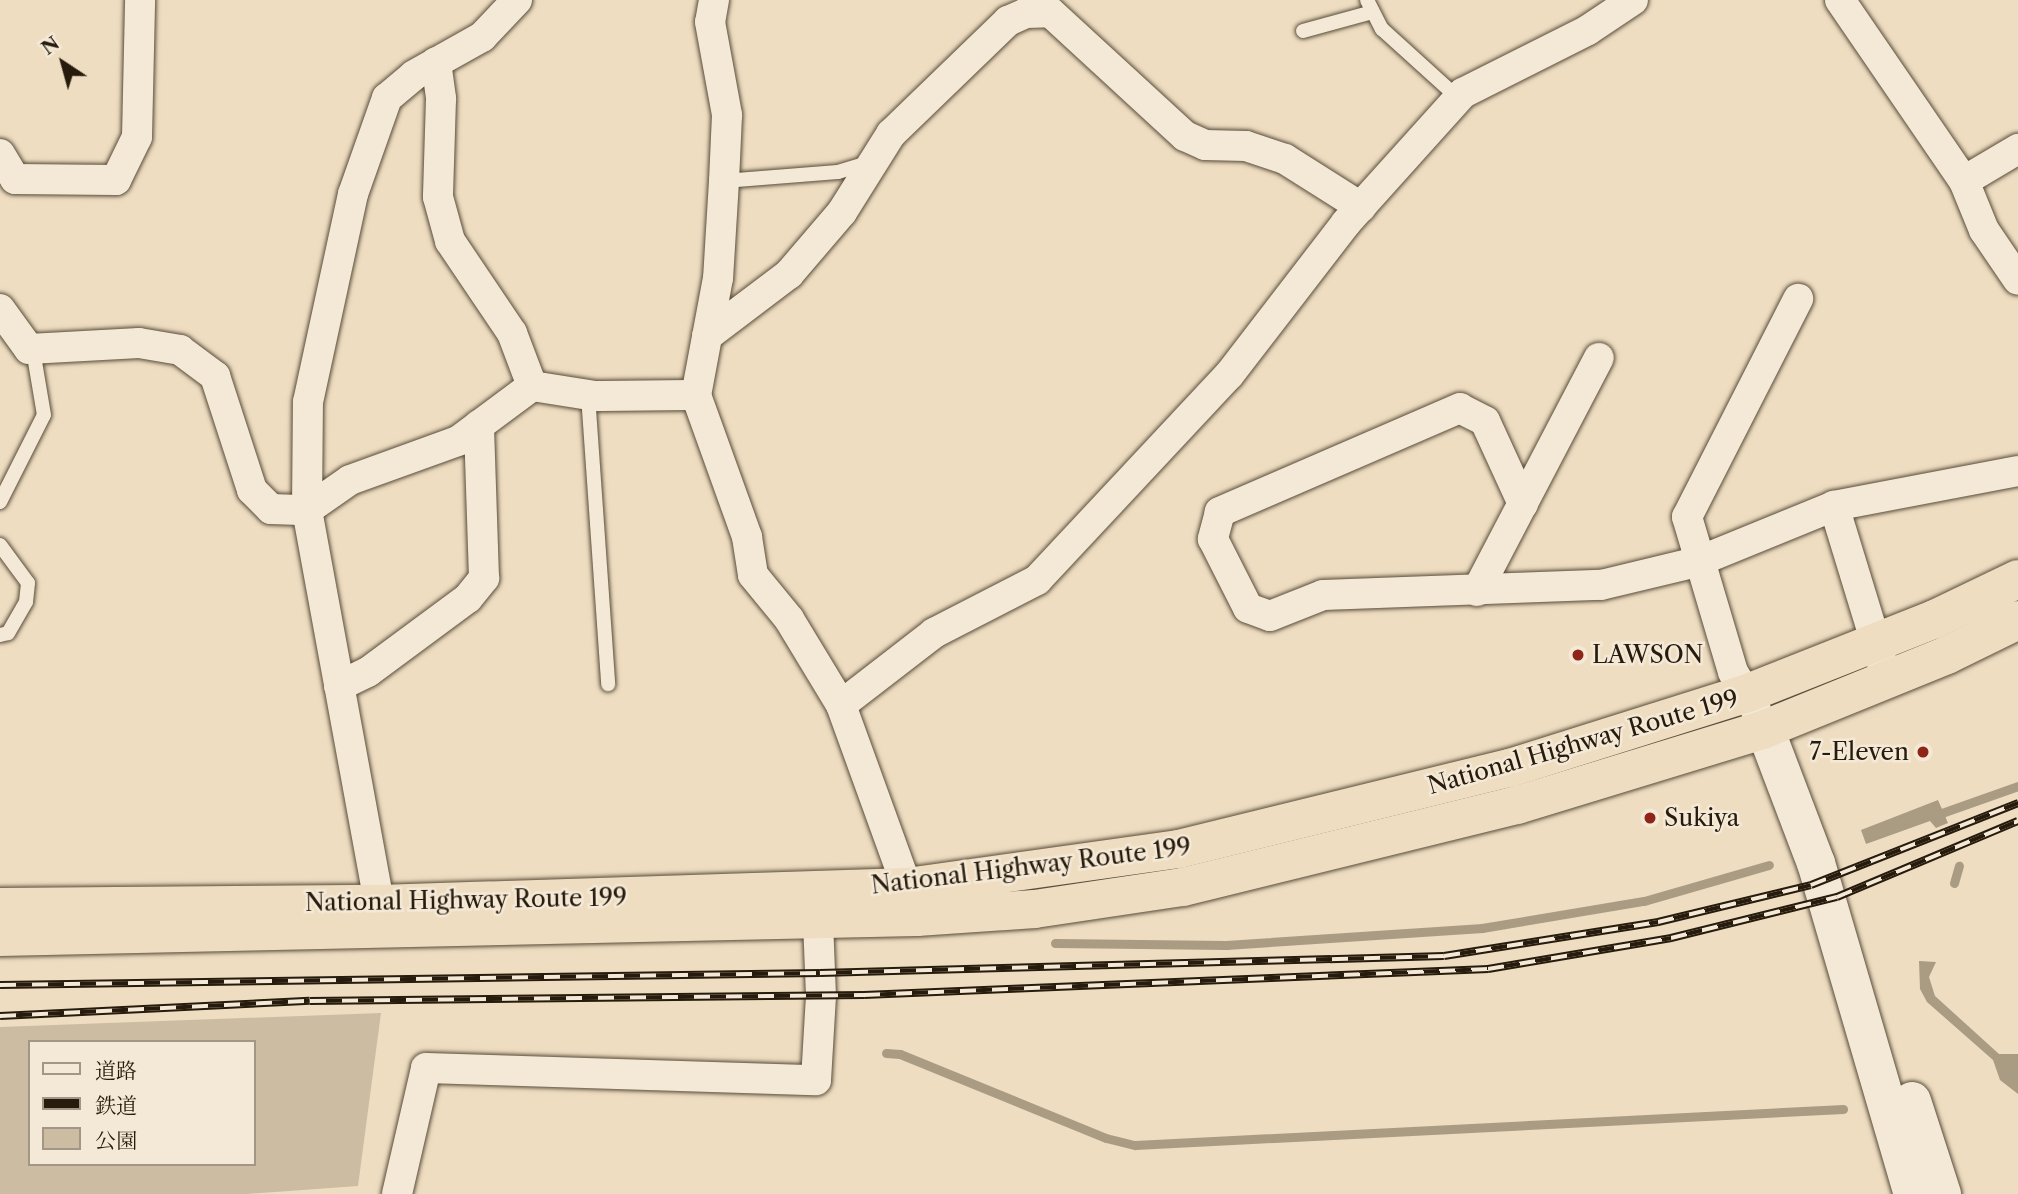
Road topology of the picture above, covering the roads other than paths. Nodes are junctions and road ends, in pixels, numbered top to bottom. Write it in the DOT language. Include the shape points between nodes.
graph roads {
  1 [pos="140,0"];
  2 [pos="517,0"];
  3 [pos="714,0"];
  4 [pos="1633,0"];
  5 [pos="1840,0"];
  6 [pos="1370,6"];
  7 [pos="1303,32"];
  8 [pos="436,62"];
  9 [pos="1458,98"];
  10 [pos="2018,149"];
  11 [pos="0,154"];
  12 [pos="873,162"];
  13 [pos="724,181"];
  14 [pos="1964,181"];
  15 [pos="1361,207"];
  16 [pos="2018,280"];
  17 [pos="1798,299"];
  18 [pos="0,309"];
  19 [pos="707,336"];
  20 [pos="33,350"];
  21 [pos="1600,358"];
  22 [pos="532,386"];
  23 [pos="589,395"];
  24 [pos="696,395"];
  25 [pos="480,425"];
  26 [pos="2018,471"];
  27 [pos="0,502"];
  28 [pos="1523,504"];
  29 [pos="1834,506"];
  30 [pos="307,510"];
  31 [pos="0,545"];
  32 [pos="1697,562"];
  33 [pos="2018,579"];
  34 [pos="1477,592"];
  35 [pos="2018,620"];
  36 [pos="0,635"];
  37 [pos="1876,642"];
  38 [pos="1886,680"];
  39 [pos="608,684"];
  40 [pos="339,686"];
  41 [pos="1748,693"];
  42 [pos="841,705"];
  43 [pos="1765,729"];
  44 [pos="1816,863"];
  45 [pos="912,902"];
  46 [pos="0,907"];
  47 [pos="382,918"];
  48 [pos="818,920"];
  49 [pos="0,937"];
  50 [pos="397,1194"];
  51 [pos="1913,1194"];
  52 [pos="1942,1194"];
  1 -- 11 [label="street" via="137,137 116,180 15,179"];
  2 -- 8 [label="street" via="482,37"];
  3 -- 13 [label="street" via="710,22 727,115"];
  4 -- 9 [label="street" via="1588,30"];
  5 -- 14 [label="street"];
  6 -- 7 [label="lane"];
  6 -- 9 [label="lane" via="1382,29"];
  8 -- 22 [label="street" via="438,197 450,241 512,333"];
  8 -- 30 [label="street" via="387,98 353,194 309,402"];
  9 -- 15 [label="street"];
  10 -- 14 [label="street"];
  12 -- 13 [label="lane" via="838,172"];
  12 -- 15 [label="street" via="891,134 1008,21 1026,13 1050,12 1185,136 1205,145 1245,146 1285,159"];
  12 -- 19 [label="street" via="842,212 789,274"];
  13 -- 19 [label="street" via="718,278"];
  14 -- 16 [label="street" via="1984,230"];
  15 -- 42 [label="street" via="1229,376 1037,580 934,633"];
  17 -- 32 [label="street" via="1687,517"];
  18 -- 20 [label="street"];
  19 -- 24 [label="street"];
  20 -- 27 [label="lane" via="44,415"];
  20 -- 30 [label="street" via="139,343 180,350 215,376 252,490 271,509"];
  21 -- 28 [label="street"];
  22 -- 23 [label="street"];
  22 -- 25 [label="street"];
  23 -- 24 [label="street"];
  23 -- 39 [label="lane"];
  24 -- 42 [label="street" via="747,537 753,575 789,619"];
  25 -- 30 [label="street" via="458,441 350,480"];
  25 -- 40 [label="street" via="484,578 468,598 368,672"];
  26 -- 29 [label="street"];
  28 -- 34 [label="street"];
  28 -- 34 [label="street" via="1485,421 1461,408 1220,512 1213,539 1248,607 1270,616 1323,595"];
  29 -- 32 [label="street"];
  29 -- 37 [label="street"];
  30 -- 40 [label="street"];
  31 -- 36 [label="lane" via="28,583 26,602 8,633"];
  32 -- 34 [label="street" via="1601,584"];
  32 -- 41 [label="street" via="1733,672"];
  33 -- 37 [label="highway, National Highway Route 199"];
  35 -- 38 [label="highway, National Highway Route 199"];
  37 -- 38 [label="street"];
  37 -- 41 [label="highway, National Highway Route 199"];
  38 -- 43 [label="highway, National Highway Route 199"];
  40 -- 47 [label="street"];
  41 -- 43 [label="street"];
  41 -- 45 [label="highway, National Highway Route 199" via="1510,768 1179,849"];
  42 -- 45 [label="street"];
  43 -- 44 [label="street"];
  43 -- 45 [label="highway, National Highway Route 199" via="1517,805 1183,887 1035,909"];
  44 -- 51 [label="street"];
  44 -- 52 [label="street" via="1852,918"];
  45 -- 47 [label="highway, National Highway Route 199"];
  45 -- 48 [label="highway, National Highway Route 199"];
  46 -- 47 [label="highway, National Highway Route 199"];
  47 -- 48 [label="highway, National Highway Route 199"];
  47 -- 49 [label="highway, National Highway Route 199"];
  48 -- 50 [label="street" via="821,996 816,1080 426,1068"];
}
